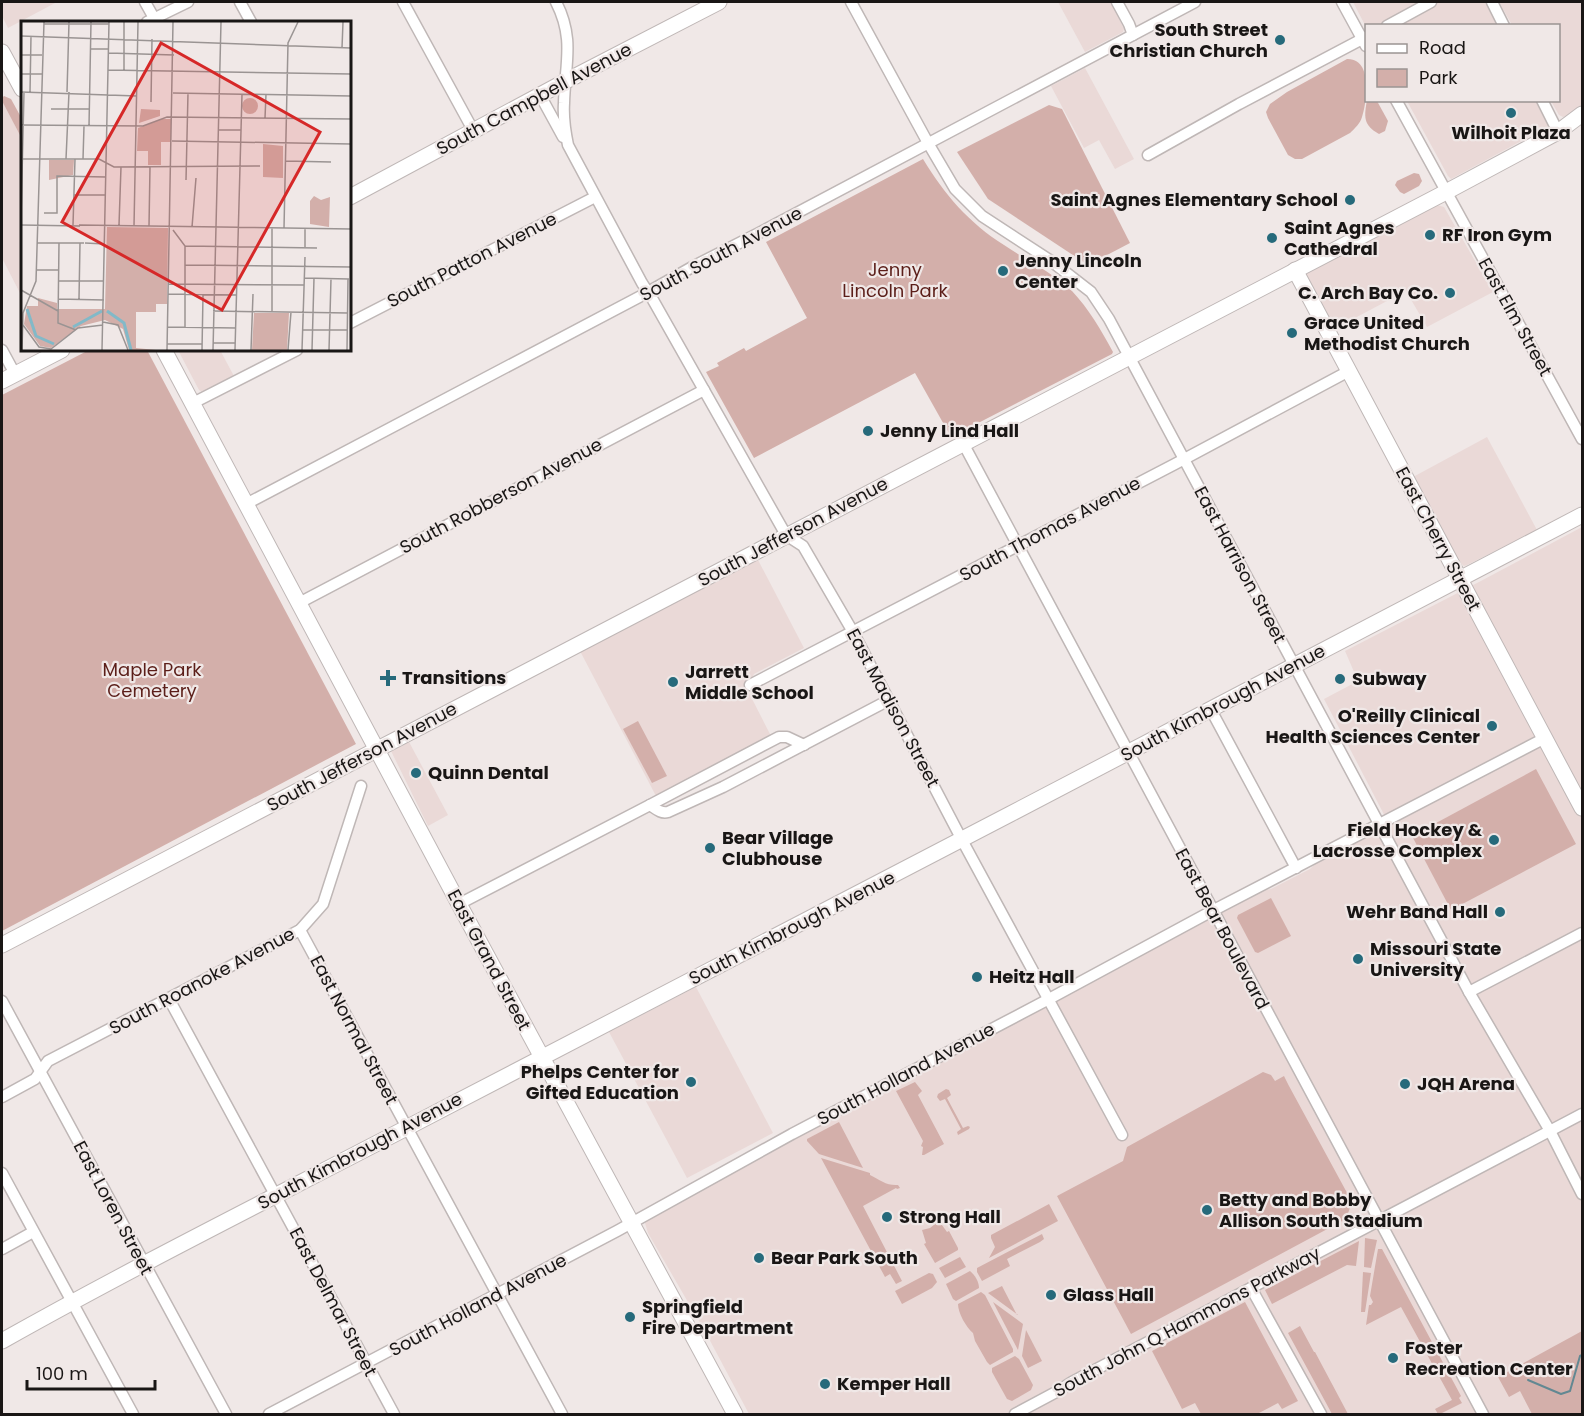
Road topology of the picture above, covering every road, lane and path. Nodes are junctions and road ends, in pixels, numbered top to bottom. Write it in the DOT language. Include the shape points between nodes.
graph roads {
  1 [pos="145,2"];
  2 [pos="188,2"];
  3 [pos="240,2"];
  4 [pos="403,2"];
  5 [pos="556,2"];
  6 [pos="719,2"];
  7 [pos="851,2"];
  8 [pos="1117,2"];
  9 [pos="1195,2"];
  10 [pos="1342,2"];
  11 [pos="1431,2"];
  12 [pos="1492,2"];
  13 [pos="150,20"];
  14 [pos="250,21"];
  15 [pos="1391,24"];
  16 [pos="1503,24"];
  17 [pos="1132,35"];
  18 [pos="1365,41"];
  19 [pos="2,52"];
  20 [pos="566,81"];
  21 [pos="21,87"];
  22 [pos="540,95"];
  23 [pos="1397,102"];
  24 [pos="1543,102"];
  25 [pos="1582,114"];
  26 [pos="473,130"];
  27 [pos="1558,132"];
  28 [pos="928,143"];
  29 [pos="568,145"];
  30 [pos="1148,155"];
  31 [pos="1446,192"];
  32 [pos="351,196"];
  33 [pos="595,197"];
  34 [pos="1295,270"];
  35 [pos="648,292"];
  36 [pos="351,322"];
  37 [pos="2,350"];
  38 [pos="60,351"];
  39 [pos="165,351"];
  40 [pos="295,351"];
  41 [pos="1130,357"];
  42 [pos="1349,371"];
  43 [pos="8,378"];
  44 [pos="704,390"];
  45 [pos="193,403"];
  46 [pos="1582,439"];
  47 [pos="963,443"];
  48 [pos="1184,459"];
  49 [pos="246,504"];
  50 [pos="1582,515"];
  51 [pos="786,535"];
  52 [pos="1017,546"];
  53 [pos="1460,580"];
  54 [pos="299,603"];
  55 [pos="853,632"];
  56 [pos="1294,666"];
  57 [pos="750,686"];
  58 [pos="889,700"];
  59 [pos="1211,710"];
  60 [pos="1545,738"];
  61 [pos="804,745"];
  62 [pos="376,749"];
  63 [pos="1128,753"];
  64 [pos="361,786"];
  65 [pos="650,806"];
  66 [pos="1582,808"];
  67 [pos="1380,824"];
  68 [pos="962,840"];
  69 [pos="1296,868"];
  70 [pos="459,904"];
  71 [pos="1212,911"];
  72 [pos="300,930"];
  73 [pos="1582,933"];
  74 [pos="2,945"];
  75 [pos="1469,992"];
  76 [pos="168,999"];
  77 [pos="1049,999"];
  78 [pos="2,1001"];
  79 [pos="541,1057"];
  80 [pos="40,1072"];
  81 [pos="2,1097"];
  82 [pos="1582,1114"];
  83 [pos="406,1128"];
  84 [pos="1550,1131"];
  85 [pos="1122,1135"];
  86 [pos="2,1173"];
  87 [pos="1582,1194"];
  88 [pos="276,1196"];
  89 [pos="1378,1220"];
  90 [pos="631,1224"];
  91 [pos="33,1232"];
  92 [pos="2,1249"];
  93 [pos="143,1263"];
  94 [pos="1251,1288"];
  95 [pos="497,1295"];
  96 [pos="71,1302"];
  97 [pos="2,1341"];
  98 [pos="367,1364"];
  99 [pos="133,1414"];
  100 [pos="226,1414"];
  101 [pos="269,1414"];
  102 [pos="394,1414"];
  103 [pos="562,1414"];
  104 [pos="735,1414"];
  105 [pos="1015,1414"];
  106 [pos="1321,1414"];
  107 [pos="1483,1414"];
  1 -- 13 [label="street"];
  2 -- 13 [label="street"];
  3 -- 14 [label="street"];
  4 -- 26 [label="street"];
  5 -- 20 [label="street" via="568,42"];
  6 -- 20 [label="main road, South Campbell Avenue"];
  7 -- 28 [label="street, East Harrison Street"];
  8 -- 17 [label="street"];
  9 -- 17 [label="street, South South Avenue"];
  10 -- 18 [label="street"];
  11 -- 15 [label="street"];
  12 -- 16 [label="street"];
  17 -- 28 [label="street, South South Avenue"];
  18 -- 30 [label="street"];
  19 -- 21 [label="main road"];
  20 -- 22 [label="main road, South Campbell Avenue"];
  20 -- 29 [label="street" via="564,124"];
  22 -- 26 [label="main road, South Campbell Avenue"];
  22 -- 29 [label="street, East Madison Street"];
  23 -- 31 [label="street, East Elm Street"];
  24 -- 27 [label="street"];
  25 -- 27 [label="main road, South Jefferson Avenue"];
  26 -- 32 [label="main road, South Campbell Avenue"];
  27 -- 31 [label="main road, South Jefferson Avenue"];
  28 -- 35 [label="street, South South Avenue"];
  28 -- 41 [label="street, East Harrison Street" via="955,189 982,216 1091,292"];
  29 -- 33 [label="street, East Madison Street"];
  31 -- 34 [label="main road, South Jefferson Avenue"];
  31 -- 46 [label="street, East Elm Street"];
  33 -- 35 [label="street, East Madison Street"];
  33 -- 36 [label="street, South Patton Avenue"];
  34 -- 41 [label="main road, South Jefferson Avenue"];
  34 -- 42 [label="main road, East Cherry Street"];
  35 -- 44 [label="street, East Madison Street"];
  35 -- 49 [label="street, South South Avenue"];
  37 -- 43 [label="street"];
  38 -- 43 [label="main road"];
  39 -- 45 [label="main road, East Grand Street"];
  40 -- 45 [label="street"];
  41 -- 47 [label="main road, South Jefferson Avenue"];
  41 -- 48 [label="street, East Harrison Street"];
  42 -- 48 [label="street, South Thomas Avenue"];
  42 -- 53 [label="main road, East Cherry Street"];
  44 -- 51 [label="street, East Madison Street"];
  44 -- 54 [label="street, South Robberson Avenue"];
  45 -- 49 [label="main road, East Grand Street"];
  47 -- 51 [label="main road, South Jefferson Avenue"];
  47 -- 52 [label="street, East Bear Boulevard"];
  48 -- 52 [label="street, South Thomas Avenue"];
  48 -- 56 [label="street, East Harrison Street"];
  49 -- 54 [label="main road, East Grand Street"];
  50 -- 53 [label="main road, South Kimbrough Avenue"];
  51 -- 55 [label="street, East Madison Street" via="803,546"];
  51 -- 62 [label="main road, South Jefferson Avenue"];
  52 -- 55 [label="street, South Thomas Avenue"];
  52 -- 63 [label="street, East Bear Boulevard"];
  53 -- 56 [label="main road, South Kimbrough Avenue"];
  53 -- 60 [label="main road, East Cherry Street"];
  54 -- 62 [label="main road, East Grand Street"];
  55 -- 57 [label="street, South Thomas Avenue"];
  55 -- 58 [label="street, East Madison Street"];
  56 -- 59 [label="main road, South Kimbrough Avenue"];
  56 -- 67 [label="street, East Harrison Street"];
  58 -- 61 [label="street"];
  58 -- 68 [label="street, East Madison Street"];
  59 -- 63 [label="main road, South Kimbrough Avenue"];
  59 -- 69 [label="street"];
  60 -- 66 [label="main road, East Cherry Street"];
  60 -- 67 [label="street, South Holland Avenue"];
  61 -- 65 [label="street" via="668,812"];
  61 -- 65 [label="street" via="779,737"];
  62 -- 70 [label="main road, East Grand Street"];
  62 -- 74 [label="main road, South Jefferson Avenue"];
  63 -- 68 [label="main road, South Kimbrough Avenue"];
  63 -- 71 [label="street, East Bear Boulevard"];
  64 -- 72 [label="street, South Roanoke Avenue" via="323,904"];
  65 -- 70 [label="street"];
  67 -- 69 [label="street, South Holland Avenue"];
  67 -- 75 [label="street, East Harrison Street"];
  68 -- 77 [label="street, East Madison Street"];
  68 -- 79 [label="main road, South Kimbrough Avenue"];
  69 -- 71 [label="street, South Holland Avenue"];
  70 -- 79 [label="main road, East Grand Street"];
  71 -- 77 [label="street, South Holland Avenue"];
  71 -- 89 [label="street, East Bear Boulevard"];
  72 -- 76 [label="street, South Roanoke Avenue"];
  72 -- 83 [label="street, East Normal Street"];
  73 -- 75 [label="street"];
  75 -- 84 [label="street, East Harrison Street"];
  76 -- 80 [label="street, South Roanoke Avenue" via="48,1061"];
  76 -- 88 [label="street, East Delmar Street"];
  77 -- 85 [label="street, East Madison Street"];
  77 -- 90 [label="street, South Holland Avenue" via="801,1129"];
  78 -- 80 [label="street, East Loren Street"];
  79 -- 83 [label="main road, South Kimbrough Avenue"];
  79 -- 90 [label="main road, East Grand Street"];
  80 -- 81 [label="street, South Roanoke Avenue" via="35,1079"];
  80 -- 93 [label="street, East Loren Street"];
  82 -- 84 [label="street, South John Q Hammons Parkway"];
  83 -- 88 [label="main road, South Kimbrough Avenue"];
  83 -- 95 [label="street, East Normal Street"];
  84 -- 87 [label="street, East Harrison Street"];
  84 -- 89 [label="street, South John Q Hammons Parkway"];
  86 -- 91 [label="street"];
  88 -- 93 [label="main road, South Kimbrough Avenue"];
  88 -- 98 [label="street, East Delmar Street"];
  89 -- 94 [label="street, South John Q Hammons Parkway"];
  89 -- 107 [label="street, East Bear Boulevard"];
  90 -- 95 [label="street, South Holland Avenue"];
  90 -- 104 [label="main road, East Grand Street"];
  91 -- 92 [label="street"];
  91 -- 96 [label="street"];
  93 -- 96 [label="main road, South Kimbrough Avenue"];
  93 -- 100 [label="street, East Loren Street"];
  94 -- 105 [label="street, South John Q Hammons Parkway"];
  94 -- 106 [label="street"];
  95 -- 98 [label="street, South Holland Avenue"];
  95 -- 103 [label="street, East Normal Street"];
  96 -- 97 [label="main road, South Kimbrough Avenue"];
  96 -- 99 [label="street"];
  98 -- 101 [label="street, South Holland Avenue"];
  98 -- 102 [label="street, East Delmar Street"];
}
